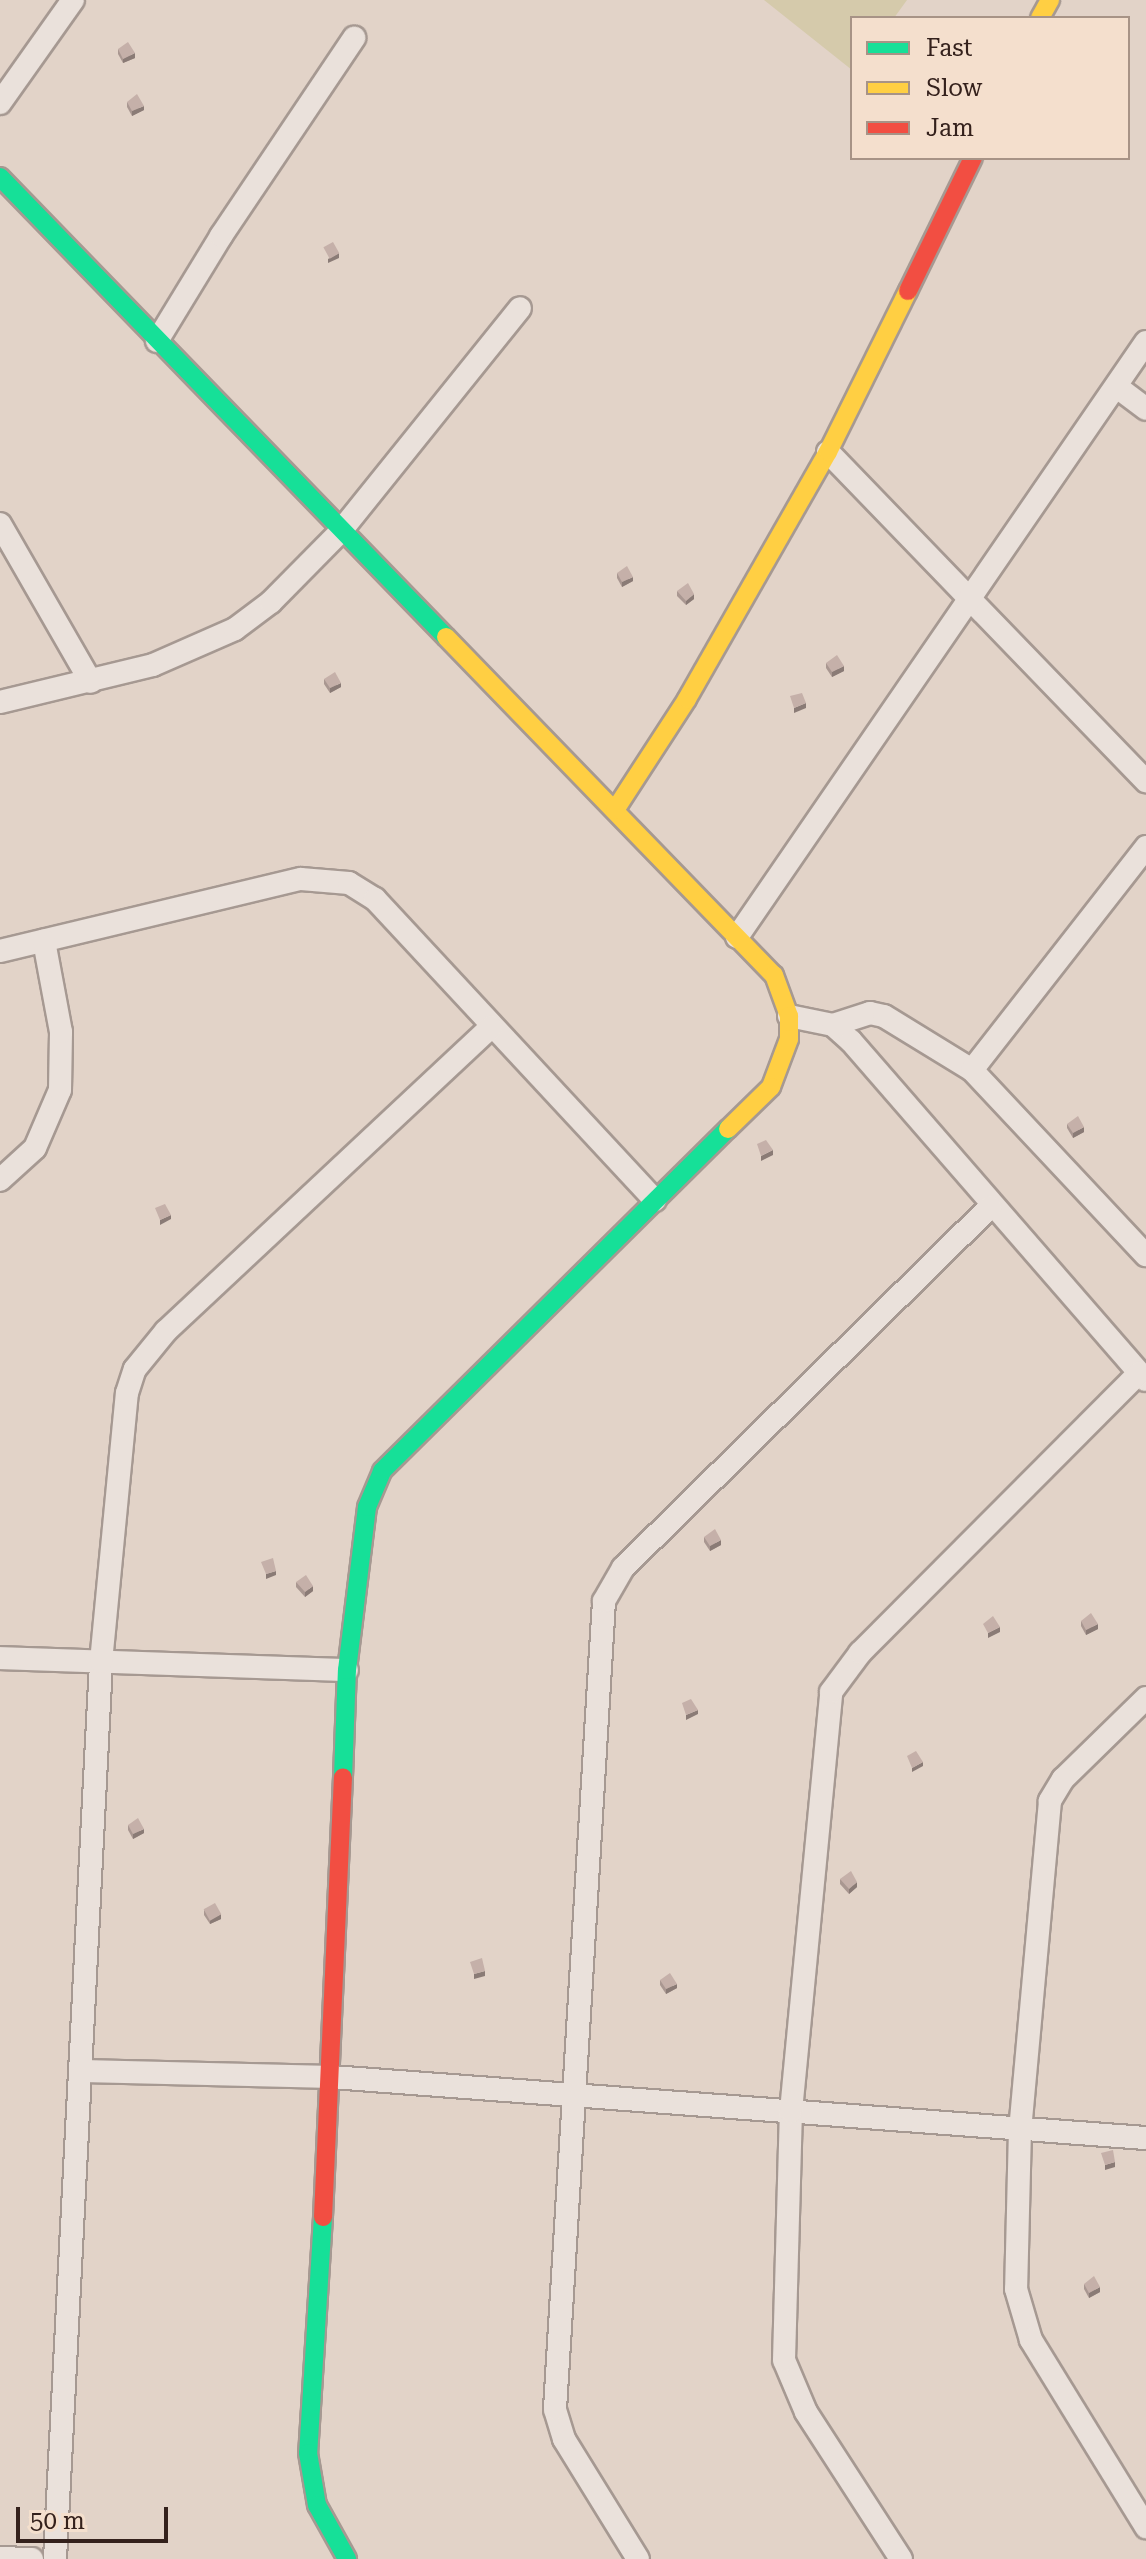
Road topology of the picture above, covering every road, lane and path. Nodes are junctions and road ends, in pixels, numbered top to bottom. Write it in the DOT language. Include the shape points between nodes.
graph roads {
  1 [pos="73,0"];
  2 [pos="354,38"];
  3 [pos="0,103"];
  4 [pos="972,160"];
  5 [pos="0,177"];
  6 [pos="520,308"];
  7 [pos="157,341"];
  8 [pos="1146,342"];
  9 [pos="1117,387"];
  10 [pos="1146,409"];
  11 [pos="828,452"];
  12 [pos="0,524"];
  13 [pos="340,532"];
  14 [pos="971,602"];
  15 [pos="91,682"];
  16 [pos="0,702"];
  17 [pos="1146,781"];
  18 [pos="615,810"];
  19 [pos="1146,847"];
  20 [pos="737,937"];
  21 [pos="44,941"];
  22 [pos="0,951"];
  23 [pos="789,1016"];
  24 [pos="833,1025"];
  25 [pos="491,1027"];
  26 [pos="972,1070"];
  27 [pos="0,1180"];
  28 [pos="655,1200"];
  29 [pos="990,1207"];
  30 [pos="1146,1255"];
  31 [pos="1143,1377"];
  32 [pos="0,1658"];
  33 [pos="101,1662"];
  34 [pos="347,1670"];
  35 [pos="1146,1698"];
  36 [pos="83,2071"];
  37 [pos="332,2077"];
  38 [pos="572,2096"];
  39 [pos="791,2111"];
  40 [pos="1020,2129"];
  41 [pos="1146,2138"];
  42 [pos="1146,2527"];
  43 [pos="0,2558"];
  44 [pos="32,2559"];
  45 [pos="55,2559"];
  46 [pos="347,2559"];
  47 [pos="638,2559"];
  48 [pos="901,2559"];
  1 -- 3 [label="street"];
  2 -- 7 [label="street"];
  4 -- 11 [label="street"];
  5 -- 7 [label="street"];
  6 -- 13 [label="street"];
  7 -- 13 [label="street"];
  8 -- 9 [label="street"];
  9 -- 10 [label="street"];
  9 -- 14 [label="street"];
  11 -- 14 [label="street"];
  11 -- 18 [label="street" via="687,699"];
  12 -- 15 [label="street"];
  13 -- 15 [label="street" via="271,602 235,629 153,665"];
  13 -- 18 [label="street"];
  14 -- 17 [label="street"];
  14 -- 20 [label="street"];
  15 -- 16 [label="street"];
  18 -- 20 [label="street"];
  19 -- 26 [label="street"];
  20 -- 23 [label="street" via="774,975"];
  21 -- 22 [label="street"];
  21 -- 25 [label="street" via="301,879 334,878 375,899"];
  21 -- 27 [label="street" via="61,1032 60,1090 35,1148"];
  23 -- 24 [label="street"];
  23 -- 28 [label="street" via="789,1039 771,1087"];
  24 -- 26 [label="street" via="870,1013 884,1016"];
  24 -- 29 [label="street"];
  25 -- 28 [label="street"];
  25 -- 33 [label="street" via="166,1331 135,1369 123,1418"];
  26 -- 30 [label="street"];
  28 -- 34 [label="street" via="419,1428 382,1471 363,1526"];
  29 -- 31 [label="street"];
  29 -- 38 [label="street" via="623,1568 604,1601"];
  31 -- 39 [label="street" via="860,1653 831,1692"];
  32 -- 33 [label="street"];
  33 -- 34 [label="street"];
  33 -- 36 [label="street"];
  34 -- 37 [label="street"];
  35 -- 40 [label="street" via="1063,1779 1050,1801"];
  36 -- 37 [label="street"];
  36 -- 45 [label="street"];
  37 -- 38 [label="street"];
  37 -- 46 [label="street" via="308,2453 317,2505"];
  38 -- 39 [label="street"];
  38 -- 47 [label="street" via="555,2409 564,2439"];
  39 -- 40 [label="street"];
  39 -- 48 [label="street" via="784,2360 806,2412"];
  40 -- 41 [label="street"];
  40 -- 42 [label="street" via="1016,2289 1022,2318"];
  43 -- 44 [label="street"];
}
